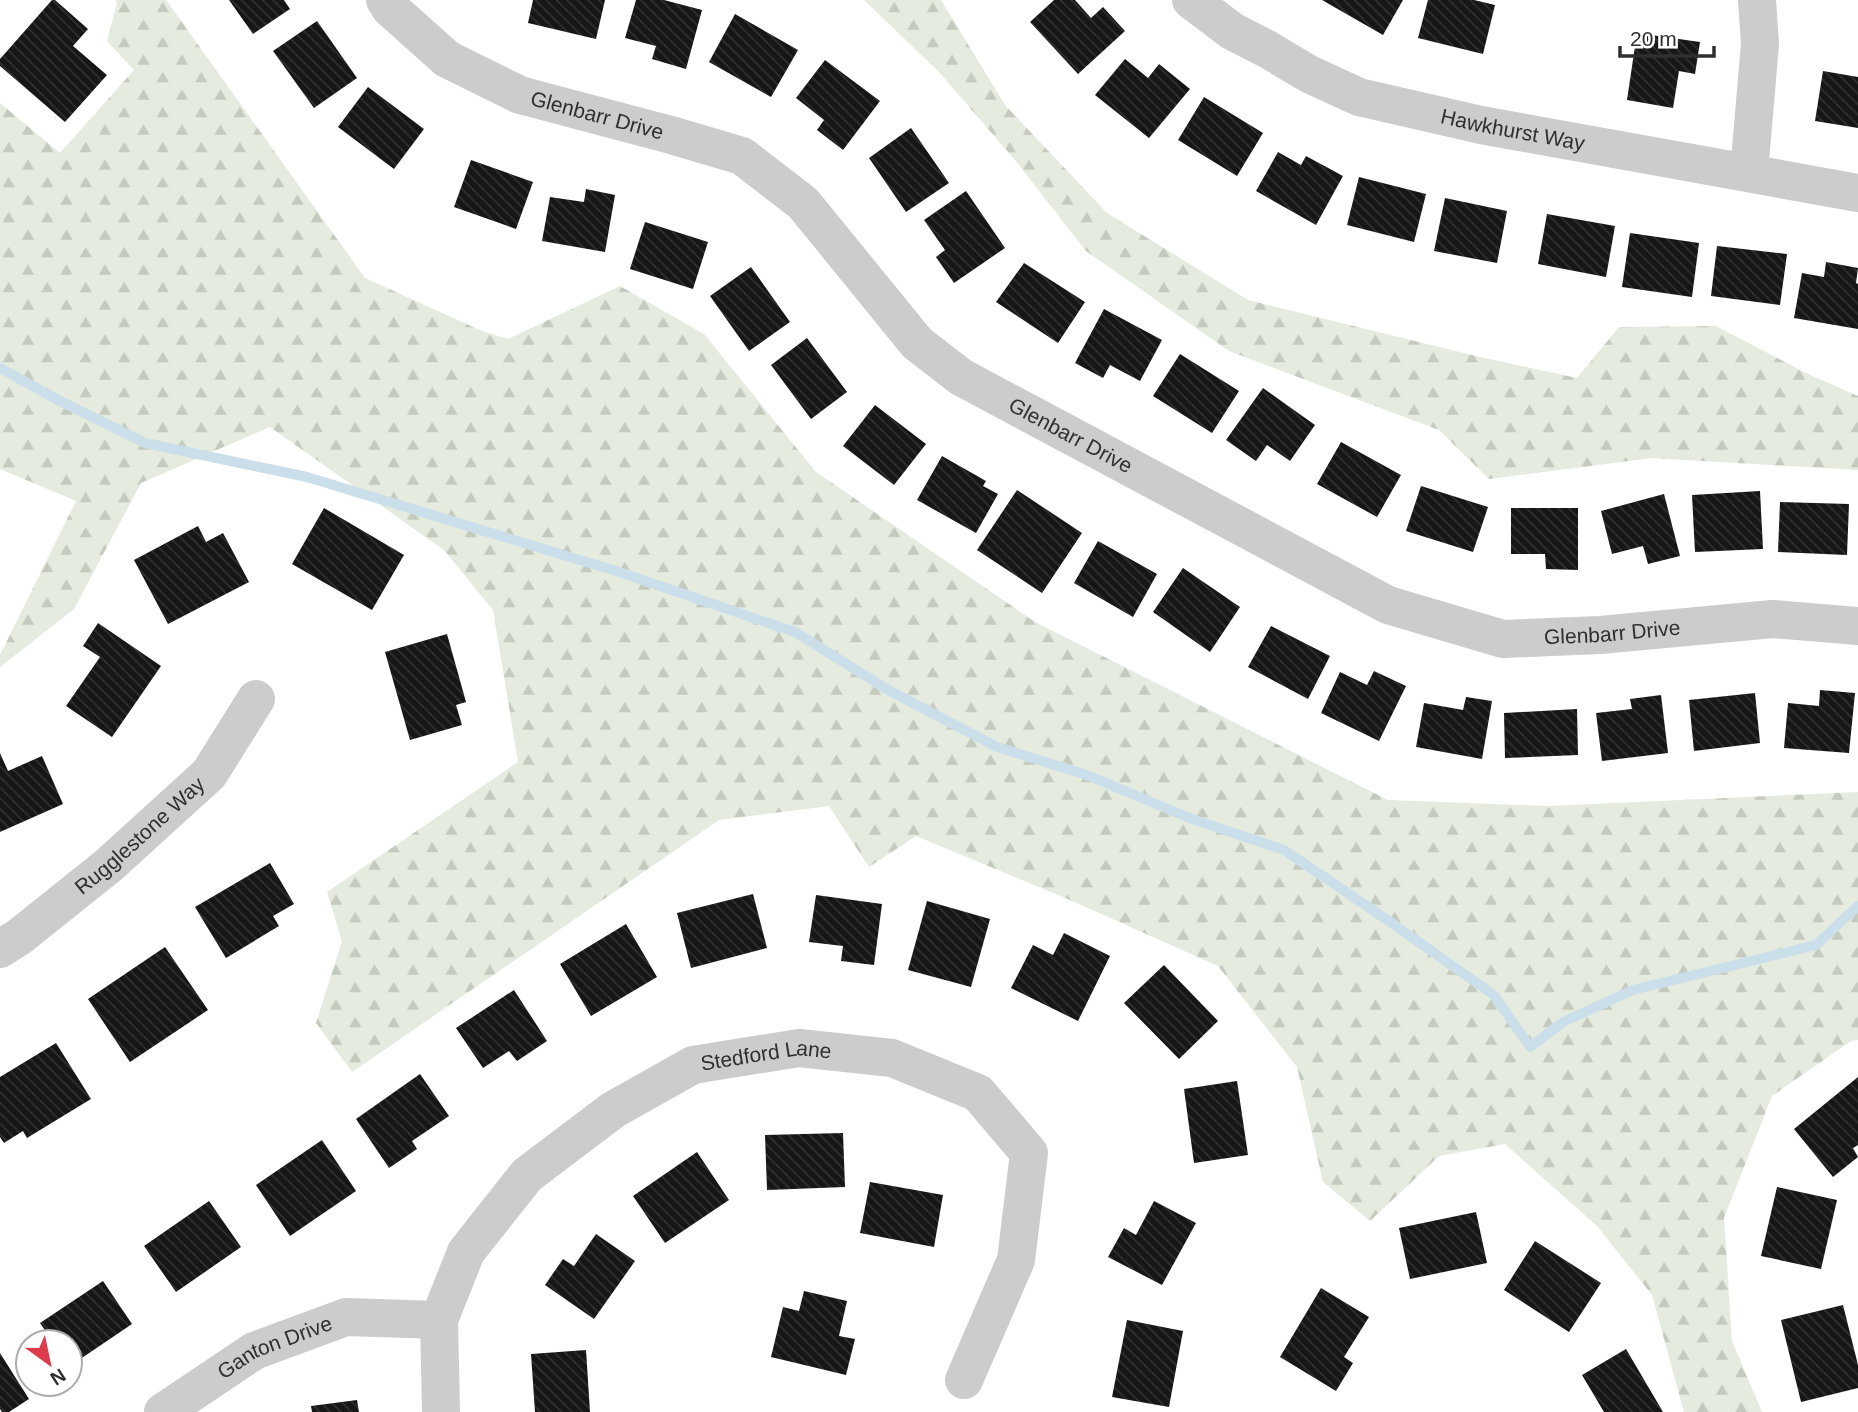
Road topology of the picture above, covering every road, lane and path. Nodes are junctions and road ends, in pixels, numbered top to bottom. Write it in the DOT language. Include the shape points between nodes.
graph roads {
  1 [pos="385,0"];
  2 [pos="1191,0"];
  3 [pos="1757,0"];
  4 [pos="1749,172"];
  5 [pos="1858,193"];
  6 [pos="1858,626"];
  7 [pos="256,699"];
  8 [pos="0,949"];
  9 [pos="439,1320"];
  10 [pos="964,1380"];
  11 [pos="163,1412"];
  12 [pos="441,1412"];
  1 -- 6 [label="street, Glenbarr Drive" via="447,59 520,95 742,156 803,203 917,343 961,377 1388,606 1503,639 1773,619"];
  2 -- 4 [label="street, Hawkhurst Way" via="1232,31 1359,97 1481,125"];
  3 -- 4 [label="street" via="1760,44"];
  4 -- 5 [label="street, Hawkhurst Way"];
  7 -- 8 [label="street, Rugglestone Way" via="209,774 109,865"];
  9 -- 10 [label="street, Stedford Lane" via="466,1252 527,1175 613,1110 693,1065 799,1048 892,1058 978,1093 1029,1153 1016,1260"];
  9 -- 11 [label="street, Ganton Drive" via="346,1317 254,1351"];
  9 -- 12 [label="street, Stedford Lane"];
}
